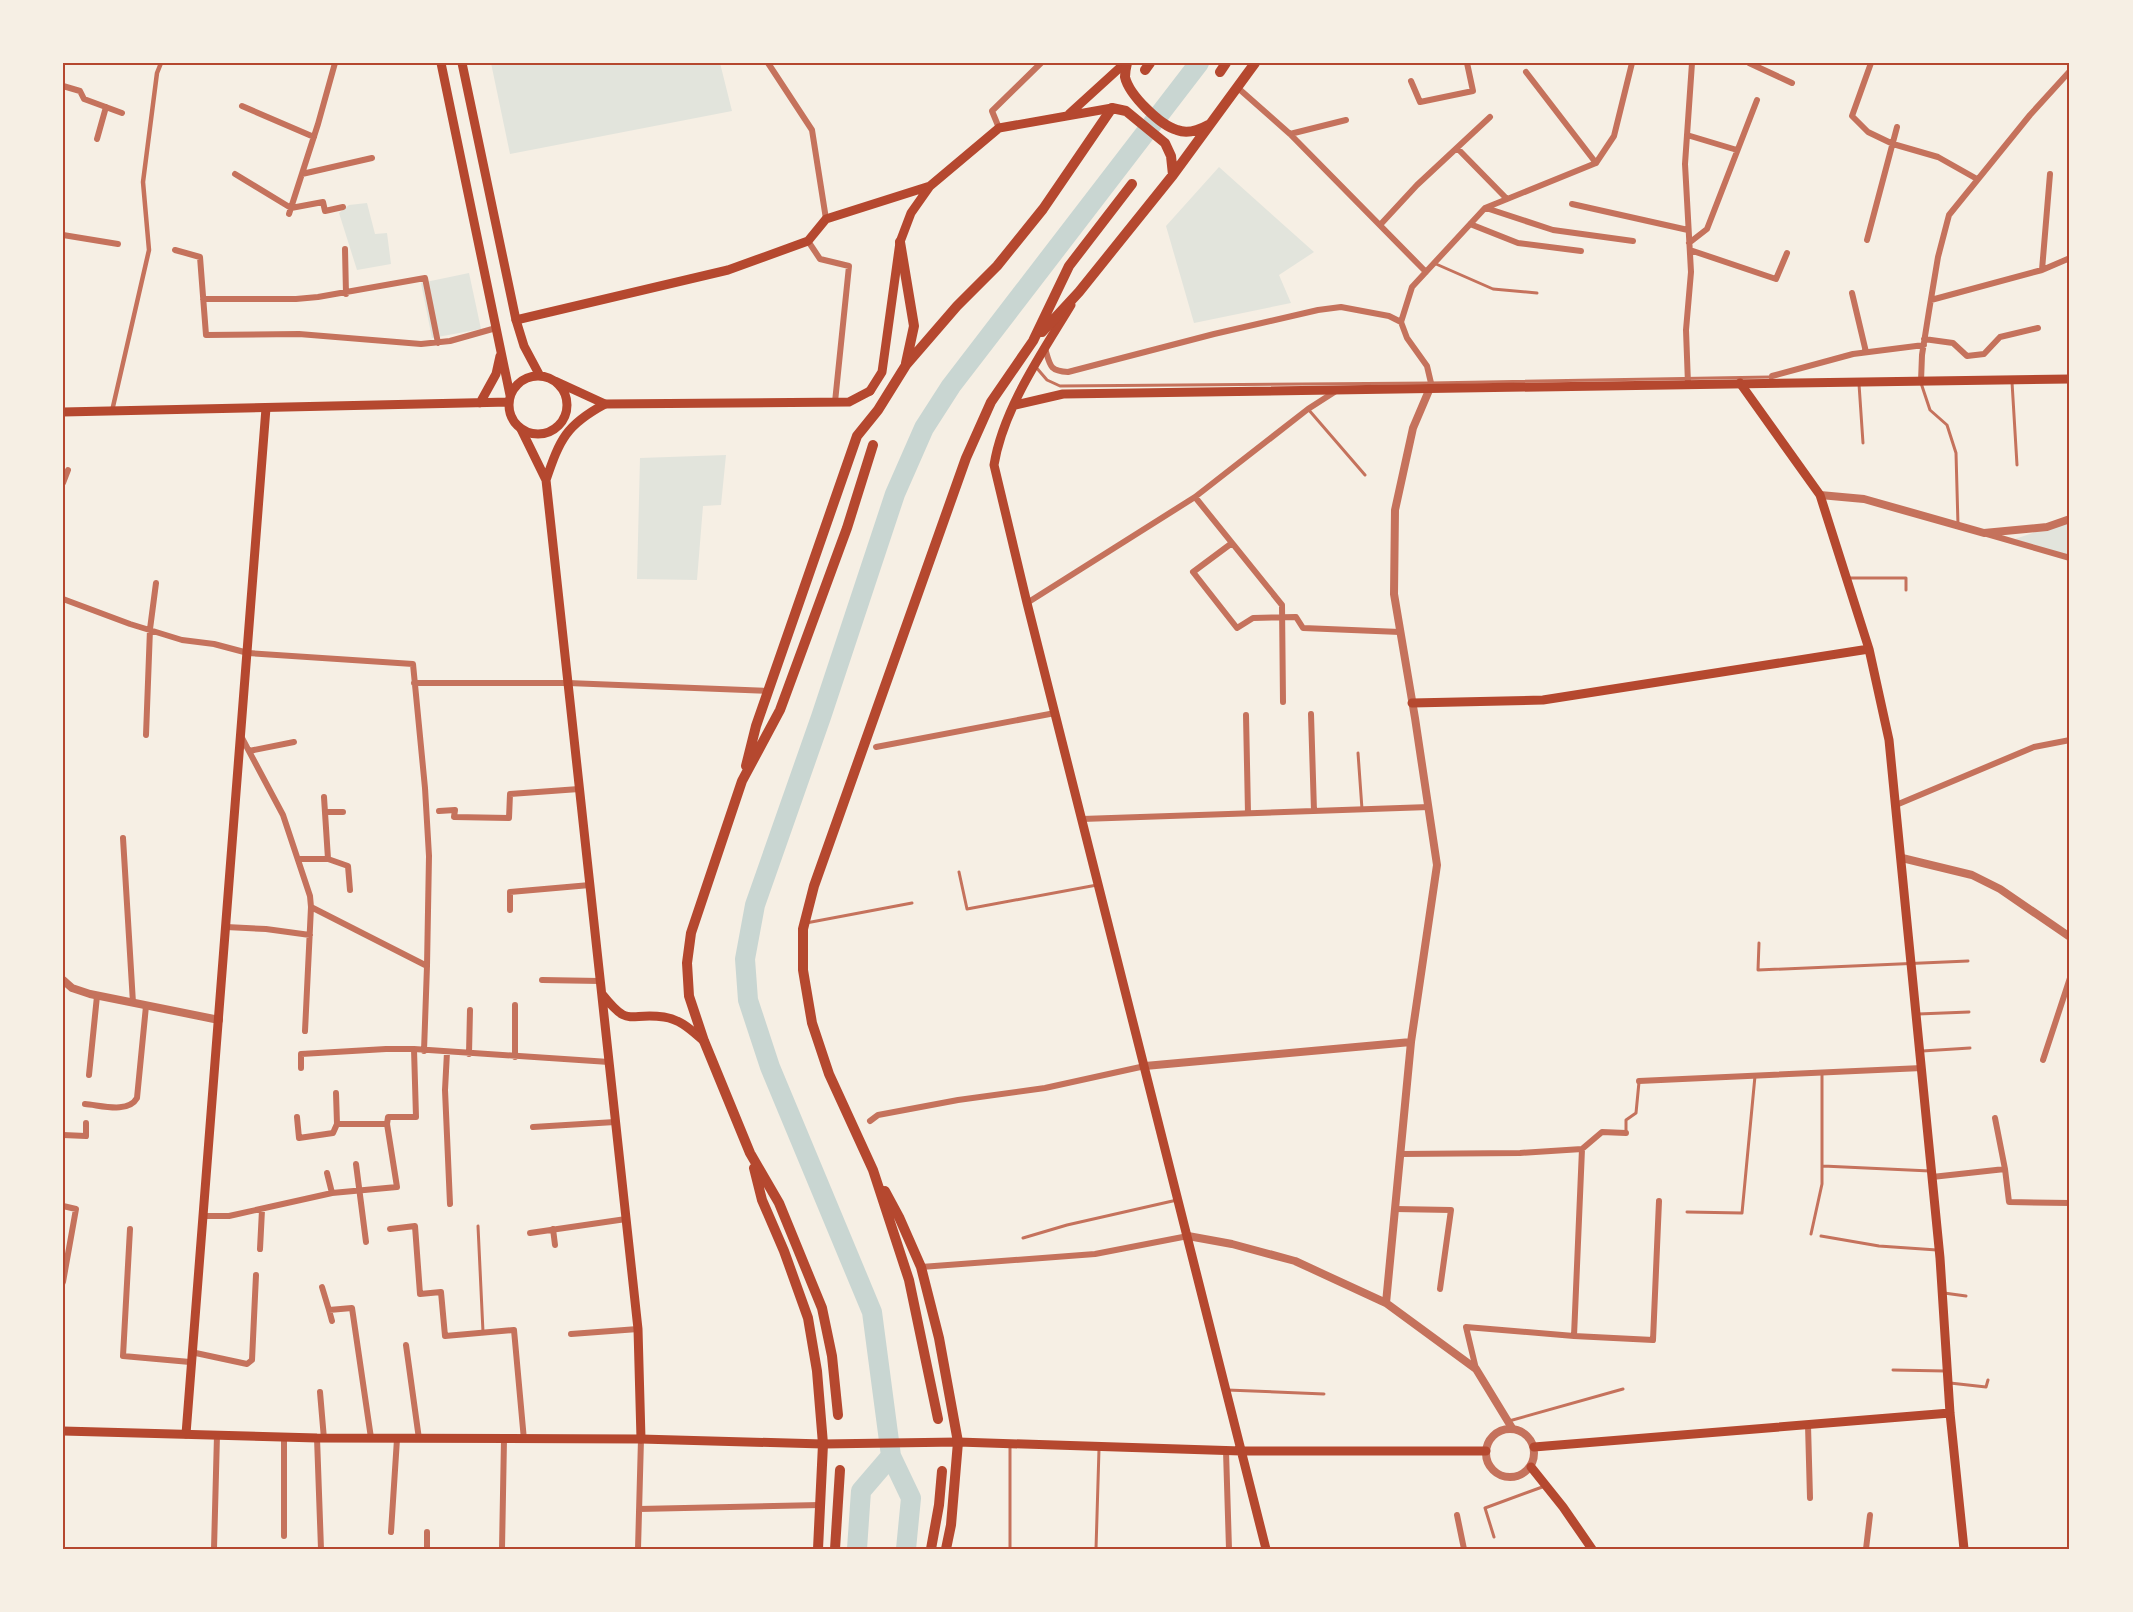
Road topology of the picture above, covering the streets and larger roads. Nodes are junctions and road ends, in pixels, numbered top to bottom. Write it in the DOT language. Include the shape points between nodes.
graph roads {
  1 [pos="161,63"];
  2 [pos="334,63"];
  3 [pos="441,63"];
  4 [pos="462,63"];
  5 [pos="768,63"];
  6 [pos="1041,63"];
  7 [pos="1126,63"];
  8 [pos="1255,63"];
  9 [pos="1467,63"];
  10 [pos="1632,63"];
  11 [pos="1692,63"];
  12 [pos="1749,63"];
  13 [pos="1871,63"];
  14 [pos="2070,71"];
  15 [pos="1526,72"];
  16 [pos="1411,81"];
  17 [pos="1792,83"];
  18 [pos="63,86"];
  19 [pos="1238,88"];
  20 [pos="1756,100"];
  21 [pos="242,106"];
  22 [pos="106,107"];
  23 [pos="1112,108"];
  24 [pos="122,113"];
  25 [pos="1068,115"];
  26 [pos="1490,117"];
  27 [pos="1346,120"];
  28 [pos="1210,125"];
  29 [pos="1898,127"];
  30 [pos="999,128"];
  31 [pos="1290,134"];
  32 [pos="1687,135"];
  33 [pos="314,137"];
  34 [pos="97,139"];
  35 [pos="1893,144"];
  36 [pos="1457,148"];
  37 [pos="1737,150"];
  38 [pos="372,158"];
  39 [pos="1596,164"];
  40 [pos="235,174"];
  41 [pos="302,174"];
  42 [pos="2050,174"];
  43 [pos="1173,176"];
  44 [pos="1977,179"];
  45 [pos="1131,184"];
  46 [pos="930,186"];
  47 [pos="1506,198"];
  48 [pos="1572,204"];
  49 [pos="343,207"];
  50 [pos="1485,208"];
  51 [pos="290,211"];
  52 [pos="826,219"];
  53 [pos="1470,224"];
  54 [pos="1380,225"];
  55 [pos="1688,230"];
  56 [pos="63,235"];
  57 [pos="1867,240"];
  58 [pos="808,241"];
  59 [pos="1633,241"];
  60 [pos="900,242"];
  61 [pos="118,244"];
  62 [pos="1689,246"];
  63 [pos="345,249"];
  64 [pos="175,250"];
  65 [pos="1581,251"];
  66 [pos="1787,253"];
  67 [pos="2070,258"];
  68 [pos="2042,270"];
  69 [pos="1426,272"];
  70 [pos="1079,292"];
  71 [pos="1852,293"];
  72 [pos="346,294"];
  73 [pos="203,299"];
  74 [pos="1931,300"];
  75 [pos="516,320"];
  76 [pos="1401,322"];
  77 [pos="496,328"];
  78 [pos="2038,328"];
  79 [pos="1033,342"];
  80 [pos="1924,342"];
  81 [pos="438,343"];
  82 [pos="1045,348"];
  83 [pos="501,351"];
  84 [pos="1866,352"];
  85 [pos="906,366"];
  86 [pos="540,376"];
  87 [pos="2070,379"];
  88 [pos="1772,380"];
  89 [pos="555,381"];
  90 [pos="1687,381"];
  91 [pos="1921,381"];
  92 [pos="1740,383"];
  93 [pos="1430,385"];
  94 [pos="1339,389"];
  95 [pos="510,399"];
  96 [pos="836,402"];
  97 [pos="480,403"];
  98 [pos="605,404"];
  99 [pos="1015,405"];
  100 [pos="266,408"];
  101 [pos="63,411"];
  102 [pos="112,411"];
  103 [pos="521,429"];
  104 [pos="873,445"];
  105 [pos="68,470"];
  106 [pos="546,480"];
  107 [pos="63,483"];
  108 [pos="1820,495"];
  109 [pos="1195,497"];
  110 [pos="2070,519"];
  111 [pos="1984,533"];
  112 [pos="1232,543"];
  113 [pos="2070,558"];
  114 [pos="156,583"];
  115 [pos="63,599"];
  116 [pos="1027,603"];
  117 [pos="1282,617"];
  118 [pos="150,629"];
  119 [pos="1400,632"];
  120 [pos="1869,649"];
  121 [pos="248,653"];
  122 [pos="414,682"];
  123 [pos="568,683"];
  124 [pos="768,690"];
  125 [pos="1283,702"];
  126 [pos="1412,703"];
  127 [pos="1055,713"];
  128 [pos="1311,714"];
  129 [pos="1246,715"];
  130 [pos="146,735"];
  131 [pos="242,738"];
  132 [pos="2070,740"];
  133 [pos="294,742"];
  134 [pos="876,747"];
  135 [pos="249,751"];
  136 [pos="742,781"];
  137 [pos="579,789"];
  138 [pos="324,797"];
  139 [pos="1896,805"];
  140 [pos="1429,807"];
  141 [pos="439,811"];
  142 [pos="1314,811"];
  143 [pos="325,812"];
  144 [pos="343,812"];
  145 [pos="1248,813"];
  146 [pos="1082,819"];
  147 [pos="123,838"];
  148 [pos="1902,858"];
  149 [pos="298,859"];
  150 [pos="328,859"];
  151 [pos="590,885"];
  152 [pos="350,890"];
  153 [pos="311,907"];
  154 [pos="510,910"];
  155 [pos="226,927"];
  156 [pos="310,935"];
  157 [pos="2070,937"];
  158 [pos="427,966"];
  159 [pos="2070,978"];
  160 [pos="63,980"];
  161 [pos="542,980"];
  162 [pos="600,981"];
  163 [pos="602,994"];
  164 [pos="97,996"];
  165 [pos="134,1003"];
  166 [pos="515,1005"];
  167 [pos="146,1006"];
  168 [pos="470,1011"];
  169 [pos="219,1020"];
  170 [pos="305,1031"];
  171 [pos="704,1041"];
  172 [pos="1411,1042"];
  173 [pos="414,1049"];
  174 [pos="424,1051"];
  175 [pos="447,1052"];
  176 [pos="469,1054"];
  177 [pos="515,1057"];
  178 [pos="2043,1060"];
  179 [pos="609,1062"];
  180 [pos="1145,1066"];
  181 [pos="301,1068"];
  182 [pos="1922,1068"];
  183 [pos="89,1075"];
  184 [pos="1639,1081"];
  185 [pos="336,1093"];
  186 [pos="85,1104"];
  187 [pos="297,1117"];
  188 [pos="1995,1118"];
  189 [pos="870,1121"];
  190 [pos="615,1122"];
  191 [pos="86,1123"];
  192 [pos="337,1124"];
  193 [pos="387,1124"];
  194 [pos="533,1127"];
  195 [pos="1626,1133"];
  196 [pos="63,1136"];
  197 [pos="1582,1149"];
  198 [pos="750,1153"];
  199 [pos="1400,1154"];
  200 [pos="356,1164"];
  201 [pos="2005,1169"];
  202 [pos="873,1170"];
  203 [pos="327,1173"];
  204 [pos="1932,1174"];
  205 [pos="358,1191"];
  206 [pos="332,1193"];
  207 [pos="1659,1201"];
  208 [pos="2070,1203"];
  209 [pos="450,1204"];
  210 [pos="63,1206"];
  211 [pos="1395,1209"];
  212 [pos="262,1210"];
  213 [pos="202,1216"];
  214 [pos="626,1219"];
  215 [pos="130,1229"];
  216 [pos="390,1229"];
  217 [pos="553,1230"];
  218 [pos="530,1233"];
  219 [pos="1188,1236"];
  220 [pos="366,1242"];
  221 [pos="555,1245"];
  222 [pos="260,1249"];
  223 [pos="921,1267"];
  224 [pos="256,1275"];
  225 [pos="63,1282"];
  226 [pos="322,1287"];
  227 [pos="1440,1289"];
  228 [pos="1386,1303"];
  229 [pos="329,1310"];
  230 [pos="332,1321"];
  231 [pos="638,1329"];
  232 [pos="571,1334"];
  233 [pos="1574,1336"];
  234 [pos="406,1345"];
  235 [pos="191,1357"];
  236 [pos="1476,1369"];
  237 [pos="320,1392"];
  238 [pos="1950,1413"];
  239 [pos="838,1415"];
  240 [pos="938,1419"];
  241 [pos="1510,1425"];
  242 [pos="1808,1425"];
  243 [pos="63,1431"];
  244 [pos="186,1434"];
  245 [pos="218,1435"];
  246 [pos="284,1437"];
  247 [pos="320,1438"];
  248 [pos="371,1438"];
  249 [pos="397,1439"];
  250 [pos="419,1439"];
  251 [pos="504,1439"];
  252 [pos="641,1439"];
  253 [pos="524,1440"];
  254 [pos="958,1442"];
  255 [pos="823,1444"];
  256 [pos="1534,1447"];
  257 [pos="1226,1451"];
  258 [pos="1241,1451"];
  259 [pos="1486,1451"];
  260 [pos="1531,1467"];
  261 [pos="840,1470"];
  262 [pos="942,1471"];
  263 [pos="1810,1498"];
  264 [pos="820,1505"];
  265 [pos="639,1509"];
  266 [pos="1457,1515"];
  267 [pos="1870,1515"];
  268 [pos="390,1532"];
  269 [pos="427,1532"];
  270 [pos="284,1536"];
  271 [pos="214,1549"];
  272 [pos="321,1549"];
  273 [pos="427,1549"];
  274 [pos="502,1549"];
  275 [pos="639,1549"];
  276 [pos="819,1549"];
  277 [pos="835,1549"];
  278 [pos="931,1549"];
  279 [pos="946,1549"];
  280 [pos="1229,1549"];
  281 [pos="1266,1549"];
  282 [pos="1464,1549"];
  283 [pos="1592,1549"];
  284 [pos="1866,1549"];
  285 [pos="1964,1549"];
  1 -- 102 [label="street" via="143,183 149,250"];
  2 -- 33 [label="street"];
  3 -- 77 [label="main road"];
  4 -- 75 [label="main road"];
  5 -- 52 [label="street" via="812,130"];
  6 -- 30 [label="street" via="992,111"];
  7 -- 25 [label="main road"];
  7 -- 28 [label="highway" via="1125,77 1136,98 1154,115 1175,130 1186,132"];
  8 -- 19 [label="highway"];
  9 -- 16 [label="street" via="1473,91 1420,102"];
  10 -- 39 [label="street" via="1614,136"];
  11 -- 32 [label="street"];
  12 -- 17 [label="street"];
  13 -- 35 [label="street" via="1852,116 1868,132"];
  14 -- 44 [label="street"];
  15 -- 39 [label="street"];
  18 -- 22 [label="street"];
  19 -- 28 [label="highway"];
  19 -- 31 [label="street"];
  20 -- 37 [label="street"];
  21 -- 33 [label="street"];
  22 -- 24 [label="street"];
  22 -- 34 [label="street"];
  23 -- 25 [label="main road"];
  23 -- 43 [label="highway" via="1126,111 1165,143"];
  23 -- 85 [label="highway" via="1043,209 998,266 957,306"];
  25 -- 30 [label="main road"];
  26 -- 36 [label="street"];
  27 -- 31 [label="street"];
  28 -- 43 [label="highway"];
  29 -- 35 [label="street"];
  30 -- 46 [label="main road"];
  31 -- 54 [label="street"];
  32 -- 37 [label="street"];
  32 -- 55 [label="street" via="1684,164"];
  33 -- 41 [label="street"];
  35 -- 44 [label="street" via="1938,157"];
  35 -- 57 [label="street"];
  36 -- 47 [label="street"];
  36 -- 54 [label="street"];
  37 -- 62 [label="street" via="1707,229"];
  38 -- 41 [label="street"];
  39 -- 47 [label="street"];
  40 -- 51 [label="street"];
  41 -- 51 [label="street"];
  42 -- 68 [label="street"];
  43 -- 70 [label="highway"];
  44 -- 74 [label="street" via="1949,215"];
  45 -- 79 [label="highway" via="1069,266"];
  46 -- 52 [label="main road"];
  46 -- 60 [label="main road" via="911,213"];
  47 -- 50 [label="street"];
  48 -- 55 [label="street"];
  49 -- 51 [label="street" via="325,211 323,202"];
  50 -- 53 [label="street"];
  50 -- 59 [label="street" via="1553,230"];
  52 -- 58 [label="main road"];
  53 -- 65 [label="street" via="1518,243"];
  53 -- 69 [label="street"];
  54 -- 69 [label="street"];
  55 -- 62 [label="street"];
  56 -- 61 [label="street"];
  58 -- 75 [label="main road" via="728,270"];
  58 -- 96 [label="street" via="820,259 849,266"];
  60 -- 85 [label="highway" via="914,326"];
  60 -- 96 [label="main road" via="882,372 870,391 849,402"];
  62 -- 66 [label="street" via="1776,279"];
  62 -- 90 [label="street"];
  63 -- 72 [label="street"];
  64 -- 73 [label="street" via="200,257"];
  67 -- 68 [label="street"];
  68 -- 74 [label="street"];
  69 -- 76 [label="street" via="1412,287"];
  70 -- 79 [label="highway"];
  70 -- 82 [label="main road"];
  71 -- 84 [label="street"];
  72 -- 73 [label="street" via="296,299"];
  72 -- 81 [label="street" via="424,278"];
  73 -- 81 [label="street" via="206,335 299,334 403,344"];
  74 -- 80 [label="street"];
  75 -- 86 [label="main road"];
  76 -- 82 [label="street" via="1341,307 1318,310 1068,372 1051,367"];
  76 -- 93 [label="street" via="1427,366"];
  77 -- 81 [label="street"];
  77 -- 83 [label="main road"];
  78 -- 80 [label="street" via="2000,337 1984,354 1967,356 1953,343"];
  79 -- 202 [label="highway" via="991,402 966,458 814,886 805,924 803,970 812,1023 829,1074"];
  80 -- 84 [label="street"];
  80 -- 91 [label="street"];
  82 -- 99 [label="main road"];
  83 -- 95 [label="main road"];
  83 -- 97 [label="main road" via="496,374"];
  84 -- 88 [label="street"];
  85 -- 124 [label="highway" via="857,436"];
  86 -- 89 [label="main road"];
  86 -- 95 [label="main road" via="525,378 514,388"];
  87 -- 91 [label="main road"];
  88 -- 91 [label="main road"];
  88 -- 92 [label="main road"];
  89 -- 98 [label="main road"];
  89 -- 103 [label="main road" via="567,400 562,422 543,434"];
  90 -- 92 [label="main road"];
  90 -- 93 [label="main road"];
  92 -- 108 [label="main road"];
  93 -- 94 [label="main road"];
  93 -- 119 [label="street" via="1413,428 1395,510 1394,594"];
  94 -- 99 [label="main road" via="1063,394"];
  94 -- 109 [label="street"];
  95 -- 97 [label="main road"];
  95 -- 103 [label="main road" via="511,417"];
  96 -- 98 [label="main road"];
  97 -- 100 [label="main road"];
  98 -- 106 [label="main road" via="574,423 561,440"];
  99 -- 116 [label="main road" via="994,465"];
  100 -- 102 [label="main road"];
  100 -- 121 [label="main road"];
  101 -- 102 [label="main road"];
  103 -- 106 [label="main road"];
  104 -- 136 [label="highway" via="780,710"];
  105 -- 107 [label="street"];
  106 -- 123 [label="main road"];
  108 -- 111 [label="street" via="1864,499"];
  108 -- 120 [label="main road"];
  109 -- 112 [label="street"];
  109 -- 116 [label="street"];
  110 -- 111 [label="street" via="2047,527"];
  111 -- 113 [label="street"];
  112 -- 117 [label="street" via="1282,605"];
  112 -- 117 [label="street" via="1193,572 1238,628 1253,618"];
  114 -- 118 [label="street"];
  115 -- 118 [label="street"];
  116 -- 127 [label="main road"];
  117 -- 119 [label="street" via="1296,616 1303,628"];
  117 -- 125 [label="street"];
  118 -- 121 [label="street" via="182,640"];
  118 -- 130 [label="street"];
  119 -- 126 [label="street"];
  120 -- 126 [label="main road" via="1544,700"];
  120 -- 139 [label="main road" via="1888,740"];
  121 -- 122 [label="street" via="413,664"];
  121 -- 131 [label="main road"];
  122 -- 123 [label="street"];
  122 -- 158 [label="street" via="429,856"];
  123 -- 124 [label="street"];
  123 -- 137 [label="main road"];
  124 -- 136 [label="highway"];
  126 -- 140 [label="street"];
  127 -- 134 [label="street"];
  127 -- 146 [label="main road"];
  128 -- 142 [label="street"];
  129 -- 145 [label="street"];
  131 -- 135 [label="street"];
  131 -- 155 [label="main road"];
  132 -- 139 [label="street" via="2034,747"];
  133 -- 135 [label="street"];
  135 -- 149 [label="street" via="283,815"];
  136 -- 171 [label="highway" via="691,933 687,963 689,996"];
  137 -- 141 [label="street" via="510,794 509,818 454,817 455,810"];
  137 -- 151 [label="main road"];
  138 -- 143 [label="street"];
  139 -- 148 [label="main road"];
  140 -- 142 [label="street"];
  140 -- 172 [label="street" via="1437,865"];
  142 -- 145 [label="street"];
  143 -- 144 [label="street"];
  143 -- 150 [label="street"];
  145 -- 146 [label="street"];
  146 -- 180 [label="main road"];
  147 -- 165 [label="street"];
  148 -- 157 [label="street" via="1972,875 2000,888"];
  148 -- 182 [label="main road"];
  149 -- 150 [label="street"];
  149 -- 153 [label="street"];
  150 -- 152 [label="street" via="348,866"];
  151 -- 154 [label="street" via="510,892"];
  151 -- 162 [label="main road"];
  153 -- 156 [label="street"];
  153 -- 158 [label="street"];
  155 -- 156 [label="street"];
  155 -- 169 [label="main road"];
  156 -- 170 [label="street"];
  158 -- 174 [label="street"];
  159 -- 178 [label="street"];
  160 -- 164 [label="street" via="72,988"];
  161 -- 162 [label="street"];
  162 -- 163 [label="main road"];
  163 -- 171 [label="main road" via="616,1011 630,1018 663,1017 681,1022"];
  163 -- 179 [label="main road"];
  164 -- 165 [label="street"];
  164 -- 183 [label="street"];
  165 -- 167 [label="street"];
  166 -- 177 [label="street"];
  167 -- 169 [label="street"];
  167 -- 186 [label="street" via="135,1102 121,1107"];
  168 -- 176 [label="street"];
  169 -- 213 [label="main road"];
  171 -- 198 [label="highway"];
  172 -- 180 [label="street"];
  172 -- 199 [label="street"];
  173 -- 174 [label="street"];
  173 -- 181 [label="street" via="301,1054"];
  173 -- 193 [label="street" via="416,1117 388,1117"];
  174 -- 175 [label="street"];
  175 -- 176 [label="street"];
  175 -- 209 [label="street"];
  176 -- 177 [label="street"];
  177 -- 179 [label="street"];
  179 -- 190 [label="main road"];
  180 -- 189 [label="street" via="1045,1088 878,1115"];
  180 -- 219 [label="main road"];
  182 -- 184 [label="street"];
  182 -- 204 [label="main road"];
  185 -- 192 [label="street"];
  187 -- 192 [label="street" via="299,1138 333,1133"];
  188 -- 201 [label="street"];
  190 -- 194 [label="street"];
  190 -- 214 [label="main road"];
  191 -- 196 [label="street" via="86,1136"];
  192 -- 193 [label="street"];
  193 -- 205 [label="street" via="397,1186"];
  195 -- 197 [label="street" via="1602,1132"];
  197 -- 199 [label="street"];
  197 -- 233 [label="street"];
  198 -- 239 [label="highway" via="779,1203 822,1308"];
  198 -- 255 [label="highway" via="762,1200 808,1318"];
  199 -- 211 [label="street"];
  200 -- 205 [label="street"];
  201 -- 204 [label="street"];
  201 -- 208 [label="street" via="2009,1202"];
  202 -- 223 [label="highway"];
  202 -- 240 [label="highway" via="909,1280"];
  203 -- 206 [label="street"];
  204 -- 238 [label="main road"];
  205 -- 206 [label="street"];
  205 -- 220 [label="street"];
  206 -- 212 [label="street"];
  207 -- 233 [label="street" via="1653,1340"];
  210 -- 225 [label="street" via="76,1209"];
  211 -- 227 [label="street" via="1451,1210"];
  211 -- 228 [label="street"];
  212 -- 213 [label="street"];
  212 -- 222 [label="street"];
  213 -- 235 [label="main road"];
  214 -- 217 [label="street"];
  214 -- 231 [label="main road"];
  215 -- 235 [label="street" via="123,1356"];
  216 -- 253 [label="street" via="415,1226 420,1294 441,1292 446,1336 513,1330"];
  217 -- 218 [label="street"];
  217 -- 221 [label="street"];
  219 -- 223 [label="street" via="1095,1254"];
  219 -- 228 [label="street" via="1295,1261"];
  219 -- 258 [label="main road"];
  223 -- 254 [label="highway"];
  224 -- 235 [label="street" via="252,1360 247,1364"];
  226 -- 229 [label="street"];
  228 -- 236 [label="street"];
  229 -- 230 [label="street"];
  229 -- 248 [label="street" via="352,1308"];
  231 -- 232 [label="street"];
  231 -- 252 [label="main road"];
  233 -- 236 [label="street" via="1466,1327"];
  234 -- 250 [label="street"];
  235 -- 244 [label="main road"];
  236 -- 241 [label="street"];
  237 -- 247 [label="street"];
  238 -- 242 [label="main road"];
  238 -- 285 [label="main road"];
  241 -- 256 [label="street" via="1525,1434"];
  241 -- 259 [label="street" via="1497,1433"];
  242 -- 256 [label="main road"];
  242 -- 263 [label="street"];
  243 -- 244 [label="main road"];
  244 -- 245 [label="main road"];
  245 -- 246 [label="main road"];
  245 -- 271 [label="street"];
  246 -- 247 [label="main road"];
  246 -- 270 [label="street"];
  247 -- 248 [label="main road"];
  247 -- 272 [label="street"];
  248 -- 249 [label="main road"];
  249 -- 250 [label="main road"];
  249 -- 268 [label="street"];
  250 -- 251 [label="main road"];
  251 -- 253 [label="main road"];
  251 -- 274 [label="street"];
  252 -- 253 [label="main road"];
  252 -- 255 [label="main road"];
  252 -- 265 [label="street"];
  254 -- 255 [label="main road"];
  254 -- 257 [label="main road"];
  254 -- 279 [label="highway"];
  255 -- 264 [label="highway"];
  256 -- 260 [label="street"];
  257 -- 258 [label="main road"];
  257 -- 280 [label="street"];
  258 -- 259 [label="main road"];
  258 -- 281 [label="main road"];
  259 -- 260 [label="street" via="1490,1467 1502,1476 1518,1476"];
  260 -- 283 [label="main road"];
  261 -- 277 [label="highway"];
  262 -- 278 [label="highway"];
  264 -- 265 [label="street"];
  264 -- 276 [label="highway"];
  265 -- 275 [label="street"];
  266 -- 282 [label="street"];
  267 -- 284 [label="street"];
  269 -- 273 [label="street"];
}
